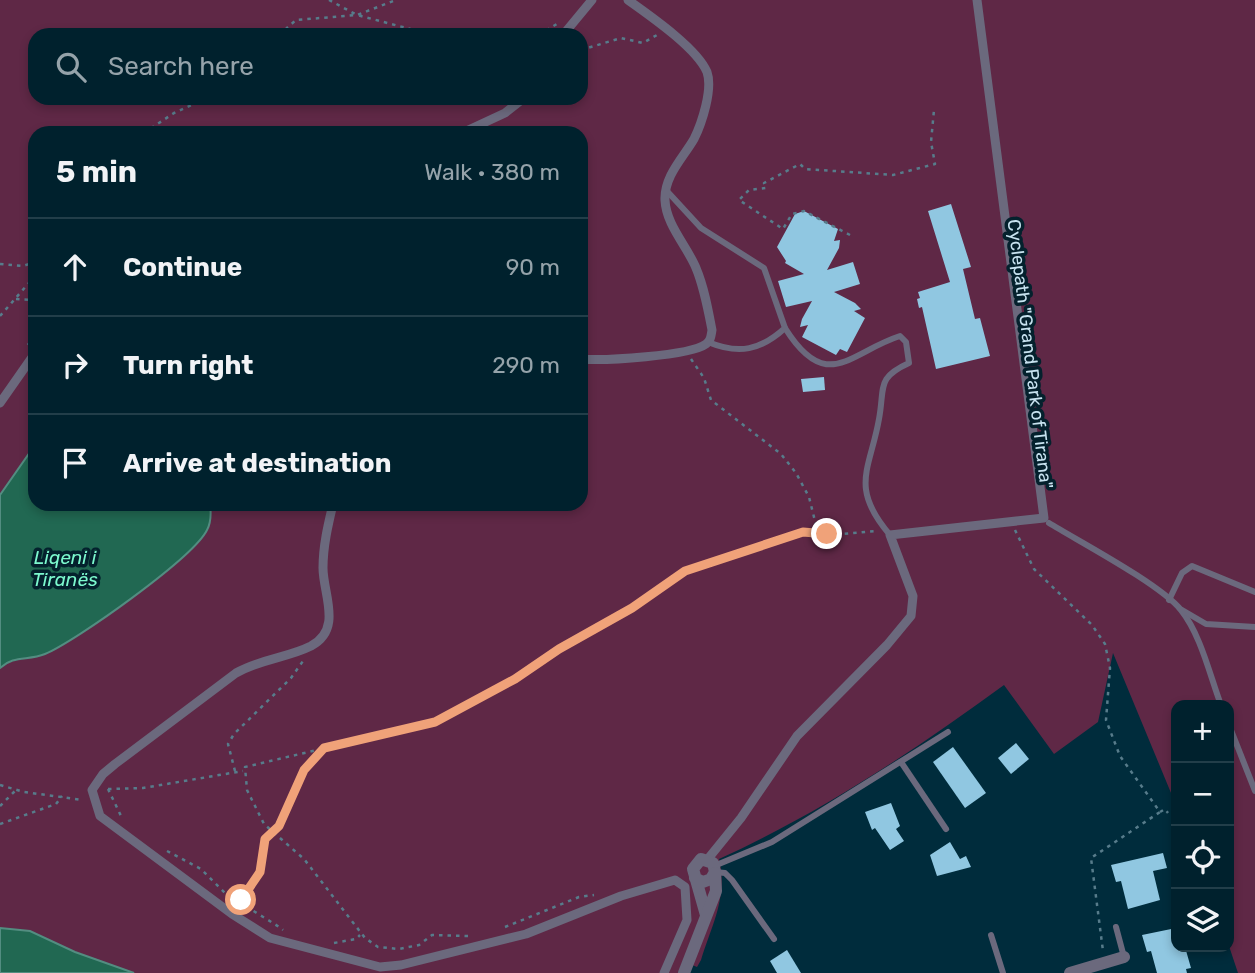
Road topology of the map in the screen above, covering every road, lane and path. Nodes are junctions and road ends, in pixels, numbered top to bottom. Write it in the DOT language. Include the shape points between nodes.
graph roads {
  1 [pos="329,0"];
  2 [pos="396,0"];
  3 [pos="592,0"];
  4 [pos="628,0"];
  5 [pos="977,0"];
  6 [pos="357,15"];
  7 [pos="287,28"];
  8 [pos="406,28"];
  9 [pos="569,28"];
  10 [pos="665,29"];
  11 [pos="588,48"];
  12 [pos="192,105"];
  13 [pos="515,105"];
  14 [pos="934,110"];
  15 [pos="154,126"];
  16 [pos="477,126"];
  17 [pos="666,190"];
  18 [pos="850,235"];
  19 [pos="0,264"];
  20 [pos="28,264"];
  21 [pos="28,284"];
  22 [pos="16,299"];
  23 [pos="28,300"];
  24 [pos="0,316"];
  25 [pos="785,328"];
  26 [pos="708,342"];
  27 [pos="678,352"];
  28 [pos="588,360"];
  29 [pos="28,363"];
  30 [pos="0,404"];
  31 [pos="332,511"];
  32 [pos="1046,521"];
  33 [pos="1012,523"];
  34 [pos="888,532"];
  35 [pos="818,533"];
  36 [pos="1255,592"];
  37 [pos="1168,600"];
  38 [pos="1181,609"];
  39 [pos="1255,627"];
  40 [pos="310,646"];
  41 [pos="1219,700"];
  42 [pos="948,732"];
  43 [pos="1234,738"];
  44 [pos="324,748"];
  45 [pos="901,762"];
  46 [pos="235,771"];
  47 [pos="243,771"];
  48 [pos="0,785"];
  49 [pos="108,789"];
  50 [pos="16,790"];
  51 [pos="92,790"];
  52 [pos="1255,791"];
  53 [pos="62,796"];
  54 [pos="93,802"];
  55 [pos="0,806"];
  56 [pos="1160,812"];
  57 [pos="1168,813"];
  58 [pos="123,822"];
  59 [pos="0,824"];
  60 [pos="946,830"];
  61 [pos="273,832"];
  62 [pos="160,849"];
  63 [pos="713,868"];
  64 [pos="695,878"];
  65 [pos="603,893"];
  66 [pos="241,900"];
  67 [pos="239,905"];
  68 [pos="232,914"];
  69 [pos="706,915"];
  70 [pos="1116,927"];
  71 [pos="499,929"];
  72 [pos="290,934"];
  73 [pos="361,934"];
  74 [pos="478,935"];
  75 [pos="991,935"];
  76 [pos="774,939"];
  77 [pos="321,953"];
  78 [pos="1124,957"];
  79 [pos="1104,963"];
  80 [pos="664,973"];
  81 [pos="684,973"];
  82 [pos="1003,973"];
  83 [pos="1070,973"];
  1 -- 6 [label="path"];
  2 -- 6 [label="path"];
  3 -- 9 [label="street"];
  4 -- 10 [label="street"];
  5 -- 32 [label="street"];
  6 -- 7 [label="path" via="296,20"];
  6 -- 8 [label="path"];
  10 -- 11 [label="path" via="643,43 621,38"];
  10 -- 17 [label="street" via="703,64 709,85 694,138"];
  12 -- 15 [label="path"];
  13 -- 16 [label="street"];
  14 -- 18 [label="path" via="931,142 935,164 893,175 805,169 800,164 765,183 766,188 749,190 739,201 783,229 792,214 804,211"];
  17 -- 25 [label="lane" via="702,228 764,268"];
  17 -- 26 [label="street" via="667,211 697,270 712,330"];
  19 -- 20 [label="path"];
  21 -- 22 [label="path"];
  22 -- 23 [label="path"];
  22 -- 24 [label="path"];
  25 -- 26 [label="lane" via="746,351"];
  25 -- 34 [label="lane" via="797,347 837,366 900,336 906,342 909,363 886,377 865,469 867,496"];
  26 -- 27 [label="street"];
  27 -- 28 [label="street"];
  27 -- 35 [label="path" via="689,357 704,378 711,400 781,454 796,473"];
  29 -- 30 [label="street"];
  31 -- 40 [label="street" via="323,570 328,628"];
  32 -- 33 [label="street"];
  32 -- 37 [label="lane"];
  33 -- 34 [label="street"];
  33 -- 56 [label="path" via="1034,569 1092,625 1105,644 1111,668 1106,720 1120,756"];
  34 -- 35 [label="path"];
  34 -- 63 [label="street" via="913,596 911,616 797,736"];
  35 -- 44 [label="path" via="803,532 677,575 632,608 435,722"];
  36 -- 37 [label="lane" via="1192,566 1182,573"];
  37 -- 38 [label="lane"];
  38 -- 39 [label="lane" via="1206,624"];
  38 -- 41 [label="lane"];
  40 -- 46 [label="path" via="291,678 228,744"];
  40 -- 51 [label="street" via="258,661 236,673 115,764"];
  42 -- 45 [label="lane"];
  43 -- 52 [label="lane"];
  44 -- 47 [label="path" via="250,764"];
  44 -- 61 [label="path" via="304,770 284,818"];
  45 -- 60 [label="lane"];
  45 -- 63 [label="lane" via="772,842"];
  46 -- 47 [label="path"];
  46 -- 49 [label="path" via="164,785"];
  47 -- 61 [label="path" via="258,813"];
  48 -- 50 [label="path"];
  49 -- 51 [label="path"];
  49 -- 58 [label="path"];
  50 -- 53 [label="path"];
  50 -- 55 [label="path"];
  51 -- 54 [label="street"];
  53 -- 54 [label="path"];
  53 -- 59 [label="path" via="56,804"];
  54 -- 68 [label="street" via="106,821"];
  56 -- 57 [label="path" via="1165,809"];
  56 -- 79 [label="path" via="1091,858"];
  61 -- 66 [label="path" via="263,845 260,872"];
  61 -- 73 [label="path" via="304,859"];
  62 -- 67 [label="path" via="201,869"];
  63 -- 64 [label="street" via="707,882"];
  63 -- 64 [label="street" via="701,859 694,865"];
  63 -- 69 [label="street" via="716,891"];
  63 -- 76 [label="lane" via="732,880"];
  64 -- 69 [label="street"];
  65 -- 71 [label="path" via="579,897"];
  66 -- 67 [label="path"];
  66 -- 72 [label="path"];
  67 -- 68 [label="path"];
  68 -- 77 [label="street" via="270,938"];
  69 -- 81 [label="street"];
  70 -- 78 [label="lane"];
  73 -- 74 [label="path" via="386,950 419,945 432,936"];
  73 -- 77 [label="path" via="329,945"];
  75 -- 82 [label="lane"];
  77 -- 80 [label="street" via="380,967 401,965 526,934 675,880 685,887 688,912"];
  78 -- 79 [label="street"];
  79 -- 83 [label="street"];
}
